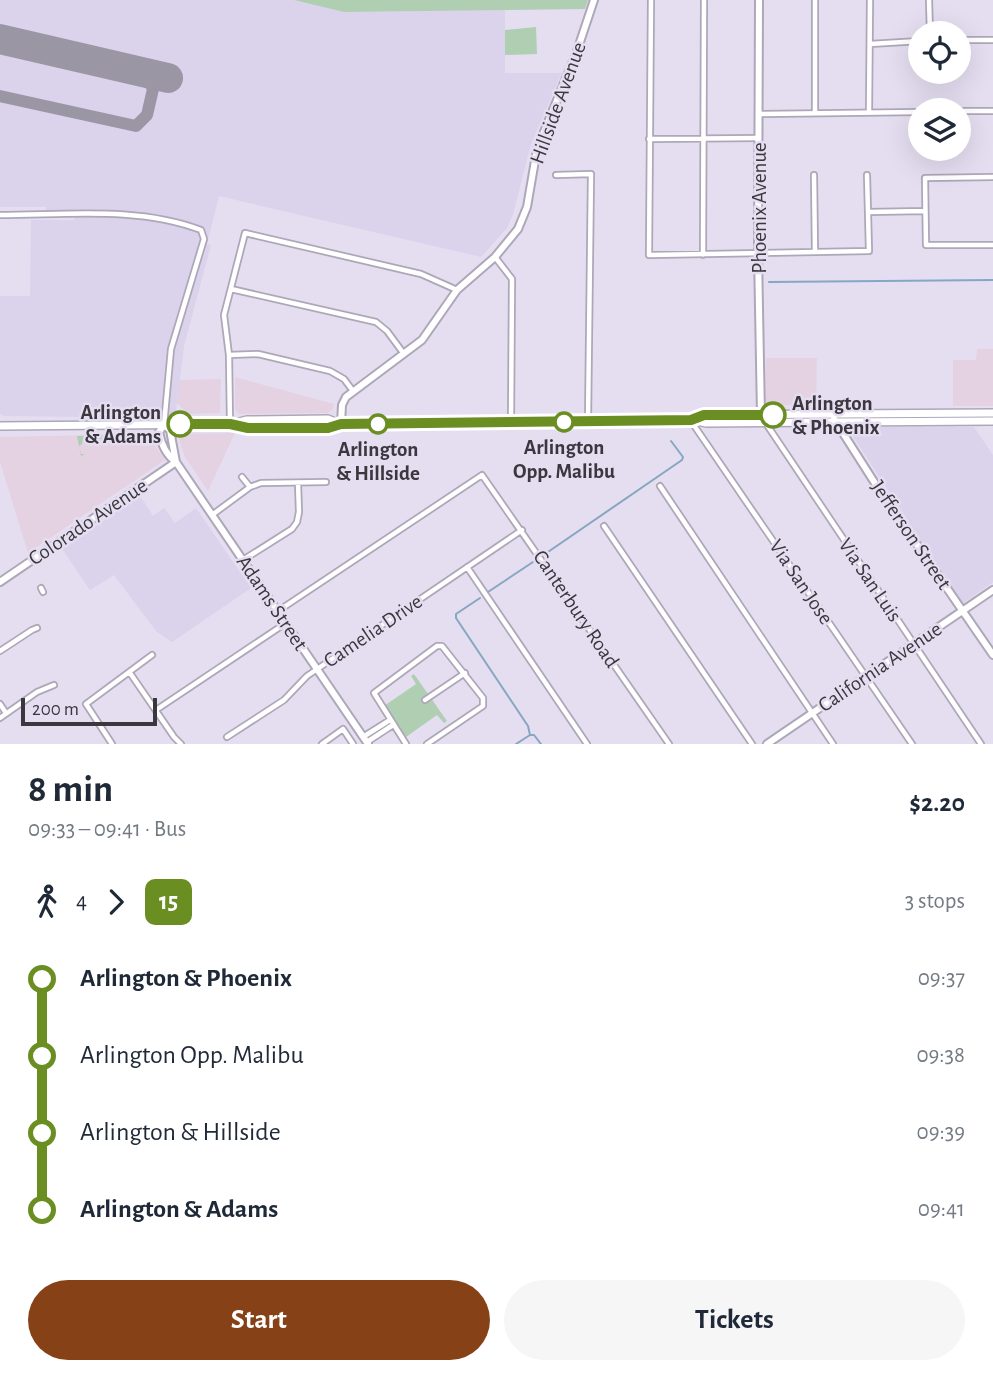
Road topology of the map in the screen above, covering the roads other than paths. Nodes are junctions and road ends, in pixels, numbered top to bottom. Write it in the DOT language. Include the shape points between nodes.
graph roads {
  1 [pos="594,0"];
  2 [pos="651,0"];
  3 [pos="704,0"];
  4 [pos="759,0"];
  5 [pos="815,0"];
  6 [pos="870,0"];
  7 [pos="929,0"];
  8 [pos="930,21"];
  9 [pos="971,40"];
  10 [pos="993,40"];
  11 [pos="908,42"];
  12 [pos="870,44"];
  13 [pos="971,111"];
  14 [pos="993,111"];
  15 [pos="869,112"];
  16 [pos="908,112"];
  17 [pos="815,113"];
  18 [pos="759,114"];
  19 [pos="759,138"];
  20 [pos="649,139"];
  21 [pos="704,139"];
  22 [pos="556,175"];
  23 [pos="814,175"];
  24 [pos="867,175"];
  25 [pos="993,177"];
  26 [pos="925,211"];
  27 [pos="868,212"];
  28 [pos="0,215"];
  29 [pos="993,245"];
  30 [pos="815,252"];
  31 [pos="758,254"];
  32 [pos="703,255"];
  33 [pos="495,257"];
  34 [pos="231,289"];
  35 [pos="457,290"];
  36 [pos="404,354"];
  37 [pos="229,355"];
  38 [pos="353,391"];
  39 [pos="993,413"];
  40 [pos="833,418"];
  41 [pos="763,419"];
  42 [pos="691,420"];
  43 [pos="851,421"];
  44 [pos="993,421"];
  45 [pos="588,422"];
  46 [pos="511,423"];
  47 [pos="230,424"];
  48 [pos="341,424"];
  49 [pos="164,425"];
  50 [pos="0,426"];
  51 [pos="842,431"];
  52 [pos="176,462"];
  53 [pos="242,477"];
  54 [pos="326,482"];
  55 [pos="298,483"];
  56 [pos="660,486"];
  57 [pos="250,487"];
  58 [pos="212,515"];
  59 [pos="604,526"];
  60 [pos="522,530"];
  61 [pos="243,560"];
  62 [pos="467,567"];
  63 [pos="0,582"];
  64 [pos="993,590"];
  65 [pos="278,611"];
  66 [pos="962,611"];
  67 [pos="286,622"];
  68 [pos="37,628"];
  69 [pos="914,645"];
  70 [pos="0,652"];
  71 [pos="152,655"];
  72 [pos="993,655"];
  73 [pos="317,669"];
  74 [pos="130,673"];
  75 [pos="465,673"];
  76 [pos="866,677"];
  77 [pos="54,685"];
  78 [pos="425,700"];
  79 [pos="0,704"];
  80 [pos="156,710"];
  81 [pos="813,712"];
  82 [pos="6,713"];
  83 [pos="0,718"];
  84 [pos="392,722"];
  85 [pos="227,737"];
  86 [pos="366,741"];
  87 [pos="112,744"];
  88 [pos="181,744"];
  89 [pos="322,744"];
  90 [pos="353,744"];
  91 [pos="406,744"];
  92 [pos="427,744"];
  93 [pos="587,744"];
  94 [pos="669,744"];
  95 [pos="752,744"];
  96 [pos="767,744"];
  97 [pos="833,744"];
  98 [pos="912,744"];
  99 [pos="981,744"];
  1 -- 33 [label="street, Hillside Avenue" via="537,149 524,215"];
  2 -- 20 [label="street"];
  3 -- 21 [label="street"];
  4 -- 18 [label="street, Phoenix Avenue"];
  5 -- 17 [label="street"];
  6 -- 12 [label="street"];
  7 -- 8 [label="street"];
  9 -- 10 [label="street"];
  11 -- 12 [label="street"];
  12 -- 15 [label="street"];
  13 -- 14 [label="street"];
  15 -- 16 [label="street"];
  15 -- 17 [label="street"];
  17 -- 18 [label="street"];
  18 -- 19 [label="street, Phoenix Avenue"];
  19 -- 21 [label="street"];
  19 -- 31 [label="street, Phoenix Avenue"];
  20 -- 21 [label="street"];
  20 -- 32 [label="street" via="649,255"];
  21 -- 32 [label="street"];
  22 -- 45 [label="street" via="590,174"];
  23 -- 30 [label="street"];
  24 -- 27 [label="street"];
  25 -- 26 [label="street" via="925,178"];
  26 -- 27 [label="street"];
  26 -- 29 [label="street" via="926,245"];
  27 -- 30 [label="street" via="869,251"];
  28 -- 49 [label="street" via="133,214 201,230 204,239 171,348"];
  30 -- 31 [label="street"];
  31 -- 32 [label="street"];
  31 -- 41 [label="street, Phoenix Avenue"];
  33 -- 35 [label="street, Hillside Avenue"];
  33 -- 46 [label="street" via="512,279"];
  34 -- 35 [label="street" via="246,233 421,274"];
  34 -- 36 [label="street" via="376,322"];
  34 -- 37 [label="street" via="224,315"];
  35 -- 36 [label="street, Hillside Avenue" via="429,332"];
  36 -- 38 [label="street, Hillside Avenue"];
  37 -- 38 [label="street" via="258,354 330,371"];
  37 -- 47 [label="street"];
  38 -- 48 [label="street" via="344,401"];
  39 -- 40 [label="main road"];
  40 -- 41 [label="main road"];
  40 -- 43 [label="main road"];
  40 -- 51 [label="street, Jefferson Street"];
  41 -- 42 [label="main road" via="704,415"];
  41 -- 69 [label="street, Via San Luis"];
  42 -- 45 [label="main road"];
  42 -- 76 [label="street, Via San Jose"];
  43 -- 44 [label="main road"];
  43 -- 51 [label="street"];
  45 -- 46 [label="main road"];
  46 -- 48 [label="main road"];
  47 -- 48 [label="main road" via="247,419 328,419"];
  47 -- 49 [label="main road"];
  49 -- 50 [label="main road"];
  49 -- 52 [label="street, Adams Street" via="159,432 161,442"];
  51 -- 66 [label="street, Jefferson Street"];
  52 -- 58 [label="street, Adams Street"];
  52 -- 63 [label="street, Colorado Avenue"];
  53 -- 57 [label="street"];
  54 -- 55 [label="street"];
  55 -- 57 [label="street"];
  55 -- 61 [label="street" via="297,522"];
  56 -- 81 [label="street"];
  57 -- 58 [label="street"];
  58 -- 61 [label="street, Adams Street"];
  59 -- 95 [label="street"];
  60 -- 62 [label="street, Camelia Drive"];
  60 -- 65 [label="street, Canterbury Road" via="482,475"];
  60 -- 94 [label="street, Canterbury Road"];
  61 -- 65 [label="street, Adams Street"];
  62 -- 73 [label="street, Camelia Drive"];
  62 -- 93 [label="street"];
  64 -- 66 [label="street, California Avenue"];
  65 -- 67 [label="street, Adams Street"];
  66 -- 69 [label="street, California Avenue"];
  66 -- 72 [label="street, Jefferson Street"];
  67 -- 73 [label="street, Adams Street"];
  67 -- 80 [label="street"];
  68 -- 70 [label="street"];
  69 -- 76 [label="street, California Avenue"];
  69 -- 99 [label="street, Via San Luis"];
  71 -- 74 [label="street"];
  73 -- 85 [label="street, Camelia Drive" via="284,700"];
  73 -- 86 [label="street, Adams Street"];
  74 -- 80 [label="street"];
  74 -- 87 [label="street" via="86,705"];
  75 -- 78 [label="street"];
  75 -- 84 [label="street" via="443,646 437,646 374,693"];
  75 -- 92 [label="street" via="483,706"];
  76 -- 81 [label="street, California Avenue"];
  76 -- 98 [label="street, Via San Jose"];
  77 -- 82 [label="street"];
  79 -- 82 [label="street"];
  80 -- 88 [label="street"];
  81 -- 96 [label="street, California Avenue"];
  81 -- 97 [label="street"];
  82 -- 83 [label="street"];
  84 -- 86 [label="street"];
  84 -- 91 [label="street"];
  89 -- 90 [label="street" via="343,729"];
}
